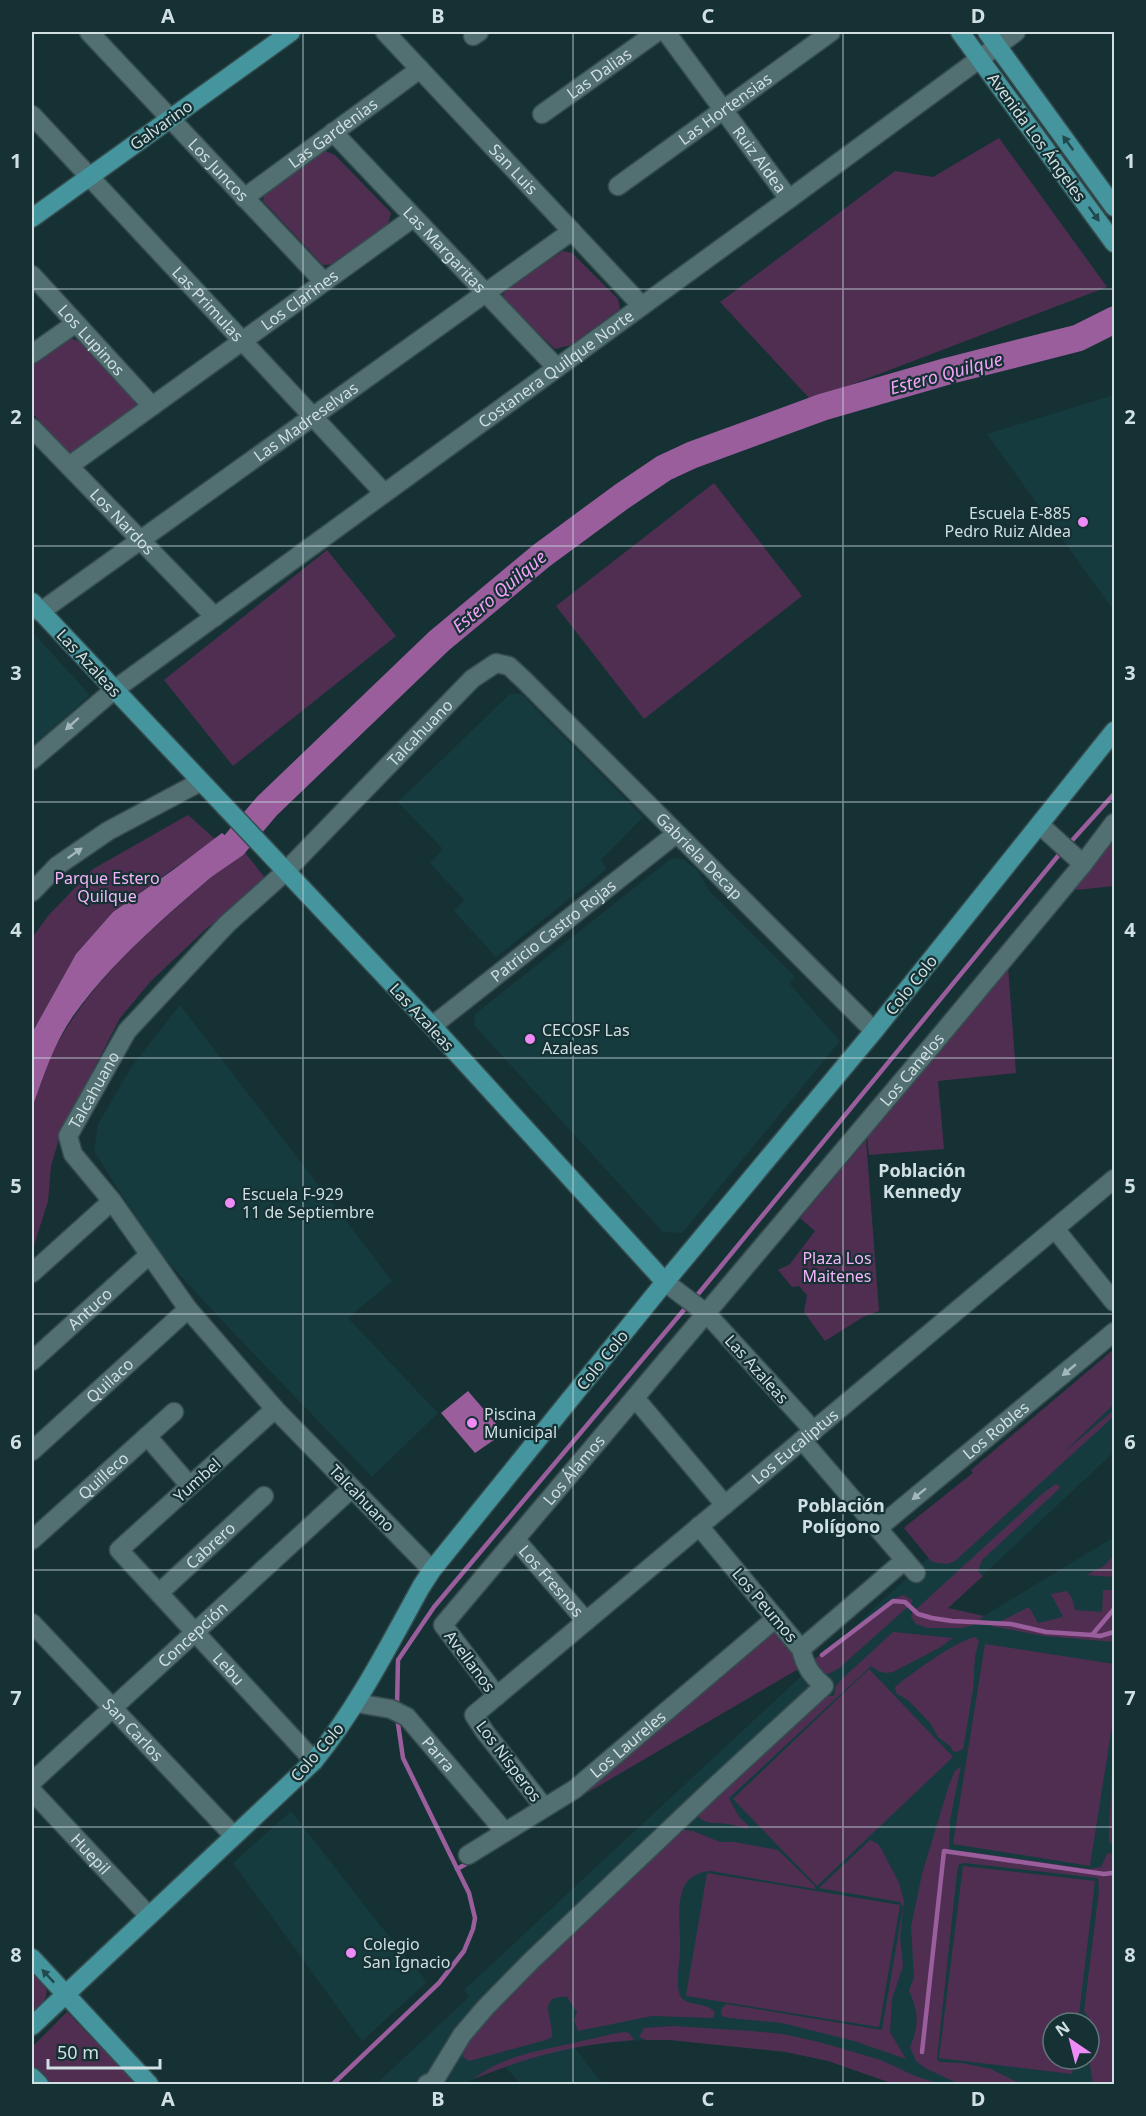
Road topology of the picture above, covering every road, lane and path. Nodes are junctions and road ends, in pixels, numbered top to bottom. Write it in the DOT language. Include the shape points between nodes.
graph roads {
  1 [pos="291,32"];
  2 [pos="385,32"];
  3 [pos="657,32"];
  4 [pos="666,32"];
  5 [pos="831,32"];
  6 [pos="960,32"];
  7 [pos="1016,32"];
  8 [pos="95,33"];
  9 [pos="992,38"];
  10 [pos="980,59"];
  11 [pos="420,69"];
  12 [pos="723,110"];
  13 [pos="542,114"];
  14 [pos="32,115"];
  15 [pos="170,118"];
  16 [pos="333,132"];
  17 [pos="89,177"];
  18 [pos="618,186"];
  19 [pos="244,198"];
  20 [pos="789,199"];
  21 [pos="1114,207"];
  22 [pos="32,218"];
  23 [pos="413,218"];
  24 [pos="572,231"];
  25 [pos="1114,243"];
  26 [pos="32,275"];
  27 [pos="324,282"];
  28 [pos="484,293"];
  29 [pos="642,306"];
  30 [pos="76,322"];
  31 [pos="242,341"];
  32 [pos="32,354"];
  33 [pos="557,368"];
  34 [pos="152,406"];
  35 [pos="313,417"];
  36 [pos="32,428"];
  37 [pos="69,466"];
  38 [pos="384,493"];
  39 [pos="141,540"];
  40 [pos="36,607"];
  41 [pos="215,617"];
  42 [pos="524,680"];
  43 [pos="114,690"];
  44 [pos="1114,731"];
  45 [pos="32,760"];
  46 [pos="200,782"];
  47 [pos="1114,823"];
  48 [pos="1045,830"];
  49 [pos="676,834"];
  50 [pos="1083,864"];
  51 [pos="285,873"];
  52 [pos="32,892"];
  53 [pos="432,1026"];
  54 [pos="874,1031"];
  55 [pos="1114,1179"];
  56 [pos="112,1201"];
  57 [pos="1054,1229"];
  58 [pos="148,1255"];
  59 [pos="32,1273"];
  60 [pos="665,1282"];
  61 [pos="1114,1302"];
  62 [pos="188,1309"];
  63 [pos="703,1311"];
  64 [pos="1114,1332"];
  65 [pos="32,1361"];
  66 [pos="635,1398"];
  67 [pos="275,1409"];
  68 [pos="174,1412"];
  69 [pos="808,1435"];
  70 [pos="147,1436"];
  71 [pos="32,1451"];
  72 [pos="190,1486"];
  73 [pos="352,1488"];
  74 [pos="264,1496"];
  75 [pos="725,1505"];
  76 [pos="699,1526"];
  77 [pos="878,1528"];
  78 [pos="32,1540"];
  79 [pos="516,1540"];
  80 [pos="118,1550"];
  81 [pos="432,1570"];
  82 [pos="159,1593"];
  83 [pos="776,1618"];
  84 [pos="586,1621"];
  85 [pos="32,1623"];
  86 [pos="443,1625"];
  87 [pos="195,1633"];
  88 [pos="801,1649"];
  89 [pos="497,1696"];
  90 [pos="356,1703"];
  91 [pos="112,1709"];
  92 [pos="474,1714"];
  93 [pos="314,1761"];
  94 [pos="32,1782"];
  95 [pos="32,1791"];
  96 [pos="544,1808"];
  97 [pos="505,1832"];
  98 [pos="234,1836"];
  99 [pos="468,1856"];
  100 [pos="149,1916"];
  101 [pos="32,1958"];
  102 [pos="65,1994"];
  103 [pos="32,2026"];
  104 [pos="32,2077"];
  105 [pos="39,2085"];
  106 [pos="149,2085"];
  107 [pos="427,2085"];
  1 -- 15 [label="main road, Galvarino"];
  2 -- 11 [label="street, San Luis"];
  3 -- 13 [label="street, Las Dalias"];
  4 -- 12 [label="street, Ruiz Aldea"];
  5 -- 12 [label="street, Las Hortensias"];
  6 -- 10 [label="main road, Avenida Los Ángeles"];
  7 -- 9 [label="street, Costanera Quilque Norte"];
  8 -- 15 [label="street, Los Juncos"];
  9 -- 10 [label="street, Costanera Quilque Norte"];
  21 -- 9 [label="main road, Avenida Los Ángeles, one-way"];
  10 -- 20 [label="street, Costanera Quilque Norte"];
  10 -- 25 [label="main road, Avenida Los Ángeles, one-way"];
  11 -- 16 [label="street, Las Gardenias"];
  11 -- 24 [label="street, San Luis"];
  12 -- 18 [label="street, Las Hortensias"];
  12 -- 20 [label="street, Ruiz Aldea"];
  14 -- 17 [label="street, Las Primulas"];
  15 -- 17 [label="main road, Galvarino"];
  15 -- 19 [label="street, Los Juncos"];
  16 -- 19 [label="street, Las Gardenias"];
  16 -- 23 [label="street, Las Margaritas"];
  17 -- 22 [label="main road, Galvarino"];
  17 -- 31 [label="street, Las Primulas"];
  19 -- 27 [label="street, Los Juncos"];
  20 -- 29 [label="street, Costanera Quilque Norte"];
  23 -- 27 [label="street, Los Clarines"];
  23 -- 28 [label="street, Las Margaritas"];
  24 -- 28 [label="street, Las Madreselvas"];
  24 -- 29 [label="street, San Luis"];
  26 -- 30 [label="street, Los Lupinos"];
  27 -- 31 [label="street, Los Clarines"];
  28 -- 33 [label="street, Las Margaritas"];
  28 -- 35 [label="street, Las Madreselvas"];
  29 -- 33 [label="street, Costanera Quilque Norte"];
  30 -- 32 [label="street"];
  30 -- 34 [label="street, Los Lupinos"];
  31 -- 34 [label="street, Los Clarines"];
  31 -- 35 [label="street, Las Primulas"];
  33 -- 38 [label="street, Costanera Quilque Norte"];
  34 -- 37 [label="street, Los Clarines"];
  35 -- 38 [label="street, Las Primulas"];
  35 -- 39 [label="street, Las Madreselvas"];
  36 -- 37 [label="street, Los Nardos"];
  37 -- 39 [label="street, Los Nardos"];
  38 -- 41 [label="street, Costanera Quilque Norte"];
  39 -- 40 [label="street, Las Madreselvas"];
  39 -- 41 [label="street, Los Nardos"];
  40 -- 43 [label="main road, Las Azaleas"];
  41 -- 43 [label="street, Costanera Quilque Norte"];
  42 -- 49 [label="street, Gabriela Decap"];
  42 -- 51 [label="street, Talcahuano" via="509,666 496,663 472,679"];
  43 -- 45 [label="street, Costanera Quilque Norte, one-way"];
  43 -- 46 [label="main road, Las Azaleas"];
  44 -- 48 [label="main road, Colo Colo"];
  46 -- 51 [label="main road, Las Azaleas"];
  52 -- 46 [label="street, one-way" via="57,866 108,831"];
  47 -- 50 [label="street, Los Canelos"];
  48 -- 50 [label="street"];
  48 -- 54 [label="main road, Colo Colo"];
  49 -- 53 [label="street, Patricio Castro Rojas"];
  49 -- 54 [label="street, Gabriela Decap"];
  50 -- 63 [label="street, Los Canelos"];
  51 -- 53 [label="main road, Las Azaleas"];
  51 -- 56 [label="street, Talcahuano" via="227,924 127,1031 68,1136 73,1154"];
  53 -- 60 [label="main road, Las Azaleas"];
  54 -- 60 [label="main road, Colo Colo"];
  55 -- 57 [label="street, Los Eucaliptus"];
  56 -- 58 [label="street, Talcahuano"];
  56 -- 59 [label="street"];
  57 -- 61 [label="street"];
  57 -- 69 [label="street, Los Eucaliptus"];
  58 -- 62 [label="street, Talcahuano"];
  58 -- 65 [label="street, Antuco"];
  60 -- 63 [label="street, Las Azaleas"];
  60 -- 81 [label="main road, Colo Colo"];
  62 -- 67 [label="street, Talcahuano"];
  62 -- 71 [label="street, Quilaco"];
  63 -- 66 [label="street, Los Álamos"];
  63 -- 69 [label="street, Las Azaleas"];
  64 -- 77 [label="street, Los Robles, one-way"];
  66 -- 75 [label="street"];
  66 -- 79 [label="street, Los Álamos"];
  67 -- 72 [label="street, Yumbel"];
  67 -- 73 [label="street, Talcahuano"];
  68 -- 70 [label="street, Quilleco"];
  69 -- 75 [label="street, Los Eucaliptus"];
  69 -- 77 [label="street, Las Azaleas"];
  70 -- 72 [label="street"];
  70 -- 78 [label="street, Quilleco"];
  72 -- 80 [label="street, Yumbel"];
  73 -- 81 [label="street, Talcahuano"];
  73 -- 87 [label="street, Concepción"];
  74 -- 82 [label="street, Cabrero"];
  75 -- 76 [label="street, Los Eucaliptus"];
  76 -- 83 [label="street, Los Peumos"];
  76 -- 84 [label="street, Los Eucaliptus"];
  77 -- 88 [label="street, Las Azaleas" via="910,1567"];
  79 -- 84 [label="street, Los Fresnos"];
  79 -- 86 [label="street, Los Álamos"];
  80 -- 82 [label="street, Lebu"];
  81 -- 90 [label="main road, Colo Colo"];
  82 -- 87 [label="street, Lebu"];
  83 -- 88 [label="street, Los Peumos"];
  83 -- 96 [label="street, Los Laureles" via="575,1789"];
  84 -- 89 [label="street, Los Eucaliptus"];
  85 -- 91 [label="street, San Carlos"];
  86 -- 89 [label="street, Avellanos"];
  87 -- 91 [label="street, Concepción"];
  87 -- 93 [label="street, Lebu"];
  88 -- 107 [label="street, Los Peumos" via="805,1665 824,1686 531,1961 477,2017 434,2081"];
  89 -- 92 [label="street, Los Eucaliptus"];
  90 -- 93 [label="main road, Colo Colo"];
  90 -- 97 [label="street, Parra" via="396,1711 414,1724"];
  91 -- 94 [label="street, Concepción"];
  91 -- 98 [label="street, San Carlos"];
  92 -- 96 [label="street, Los Nísperos"];
  93 -- 98 [label="main road, Colo Colo"];
  95 -- 100 [label="street, Huepil"];
  96 -- 97 [label="street, Los Laureles"];
  97 -- 99 [label="street, Los Laureles"];
  98 -- 100 [label="main road, Colo Colo"];
  100 -- 102 [label="main road, Colo Colo"];
  102 -- 101 [label="main road, one-way"];
  102 -- 103 [label="main road, Colo Colo"];
  102 -- 106 [label="main road"];
  104 -- 105 [label="main road"];
}
